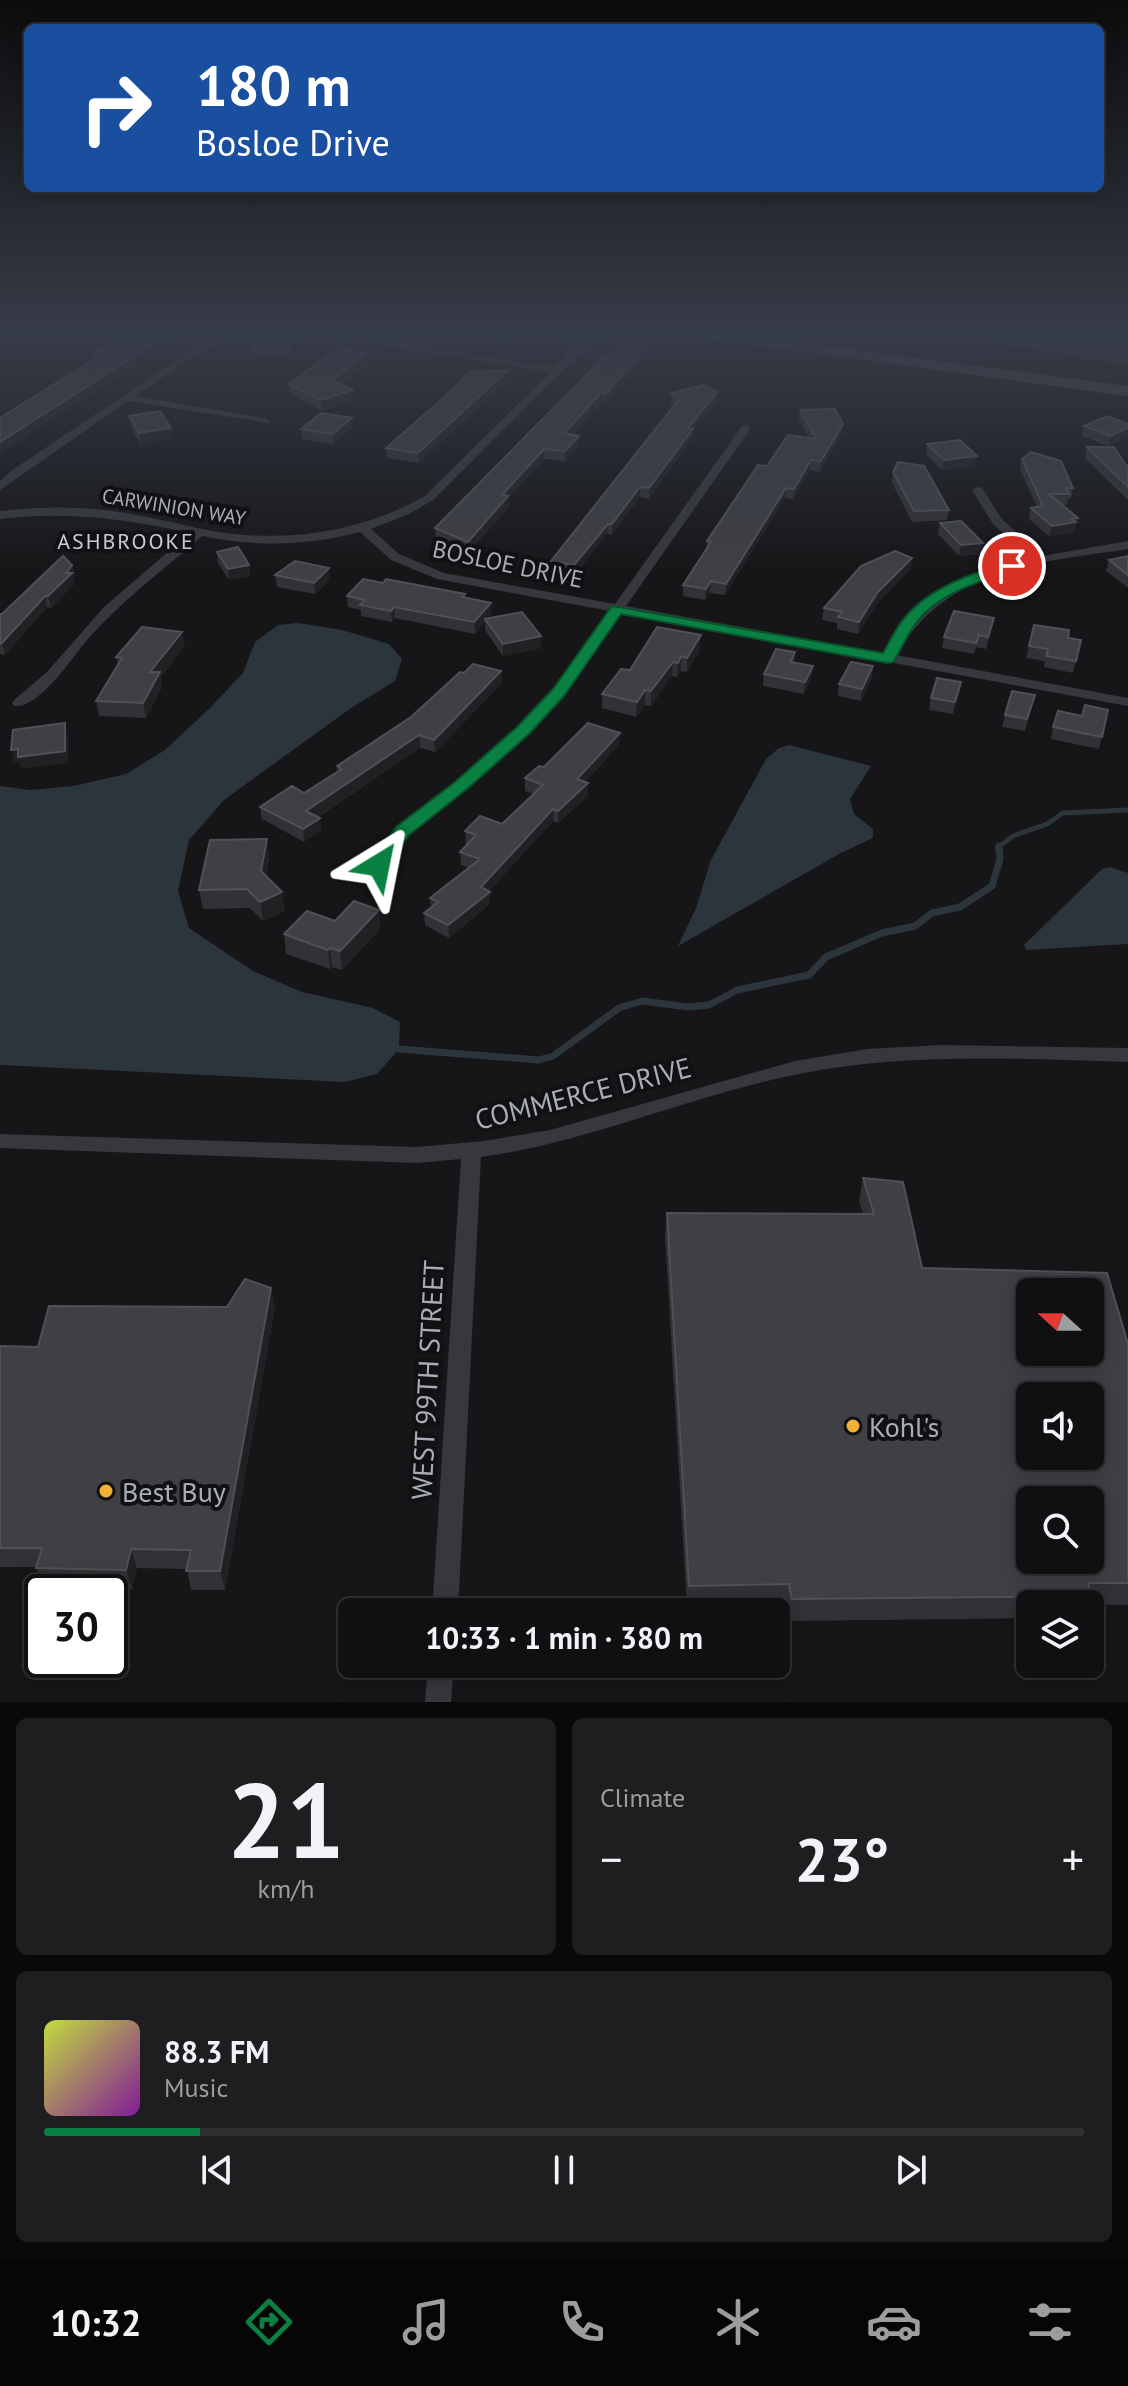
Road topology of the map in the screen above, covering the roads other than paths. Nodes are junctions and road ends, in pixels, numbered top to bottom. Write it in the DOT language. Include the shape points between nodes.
graph roads {
  1 [pos="102,414"];
  2 [pos="225,414"];
  3 [pos="513,414"];
  4 [pos="265,421"];
  5 [pos="746,428"];
  6 [pos="0,487"];
  7 [pos="978,490"];
  8 [pos="0,515"];
  9 [pos="363,528"];
  10 [pos="200,531"];
  11 [pos="1128,545"];
  12 [pos="1040,560"];
  13 [pos="617,609"];
  14 [pos="887,659"];
  15 [pos="1128,702"];
  16 [pos="19,703"];
  17 [pos="379,865"];
  18 [pos="1128,1055"];
  19 [pos="0,1141"];
  20 [pos="471,1151"];
  21 [pos="446,1598"];
  22 [pos="440,1678"];
  23 [pos="438,1702"];
  1 -- 6 [label="street"];
  2 -- 4 [label="street"];
  3 -- 9 [label="street, CARWINION WAY" via="429,498"];
  5 -- 13 [label="street"];
  7 -- 12 [label="street" via="997,521"];
  8 -- 10 [label="street, CARWINION WAY" via="92,512"];
  9 -- 10 [label="street, CARWINION WAY" via="267,538"];
  9 -- 13 [label="street, BOSLOE DRIVE" via="395,557 433,573"];
  10 -- 16 [label="street" via="109,610 51,679"];
  11 -- 12 [label="street"];
  12 -- 14 [label="street" via="997,570 947,591 911,619"];
  13 -- 14 [label="street, BOSLOE DRIVE"];
  13 -- 17 [label="street" via="558,693 471,777 403,831"];
  14 -- 15 [label="street, BOSLOE DRIVE"];
  18 -- 20 [label="street, COMMERCE DRIVE" via="907,1053 832,1060 549,1137"];
  19 -- 20 [label="street, COMMERCE DRIVE" via="417,1155"];
  20 -- 21 [label="street, WEST 99TH STREET"];
  22 -- 23 [label="street"];
}
